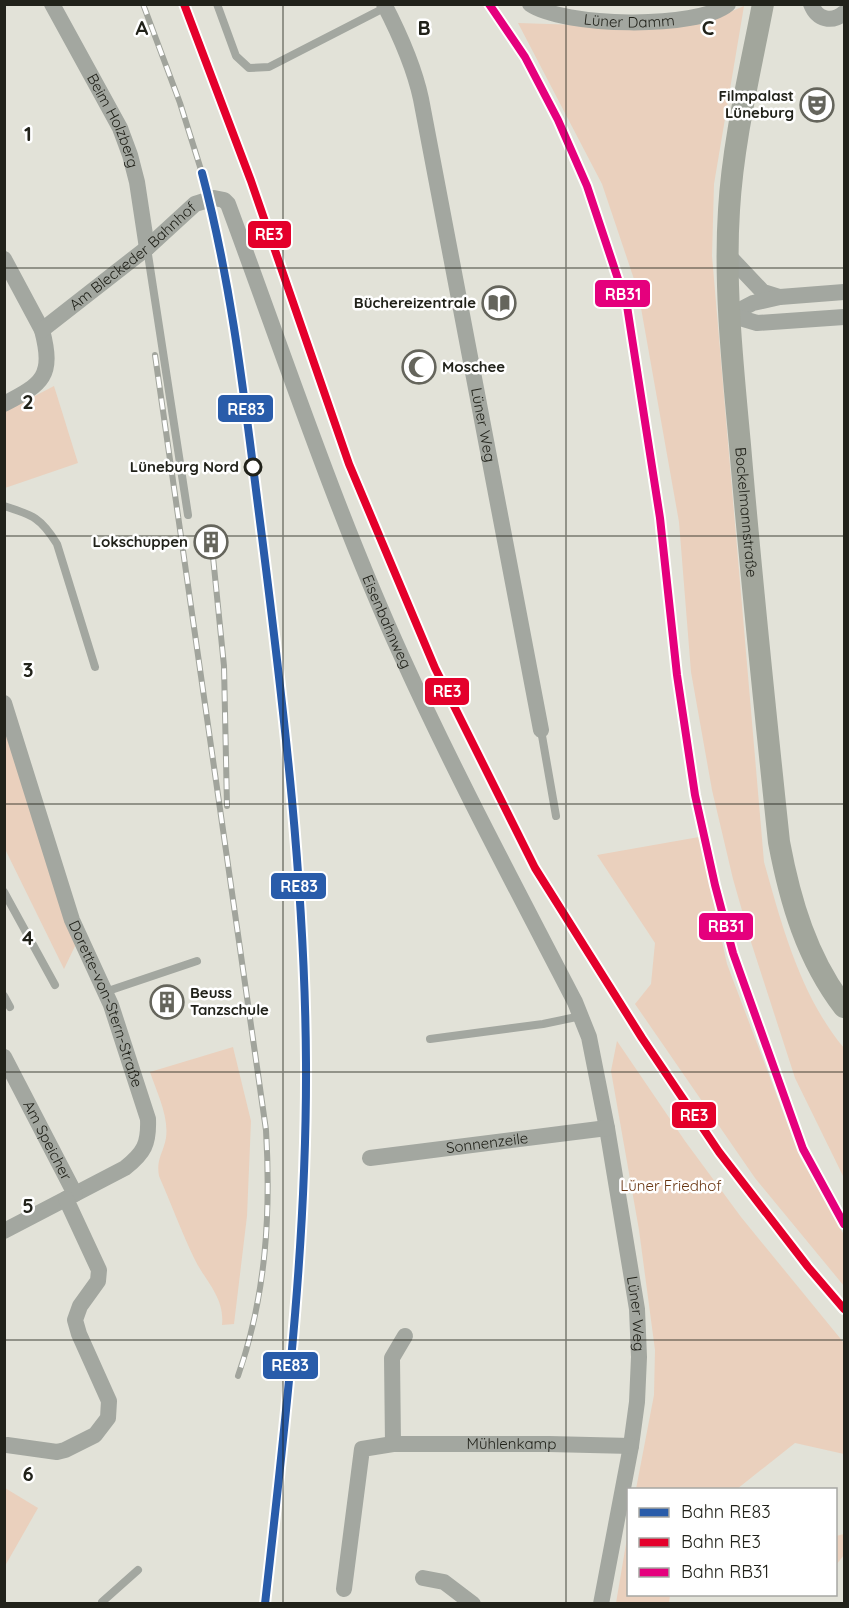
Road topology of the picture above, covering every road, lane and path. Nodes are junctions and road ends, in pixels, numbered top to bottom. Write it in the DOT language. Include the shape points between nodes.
graph roads {
  1 [pos="52,4"];
  2 [pos="217,4"];
  3 [pos="530,4"];
  4 [pos="728,4"];
  5 [pos="763,4"];
  6 [pos="811,4"];
  7 [pos="385,6"];
  8 [pos="844,12"];
  9 [pos="228,204"];
  10 [pos="147,248"];
  11 [pos="728,255"];
  12 [pos="4,259"];
  13 [pos="844,292"];
  14 [pos="780,297"];
  15 [pos="730,315"];
  16 [pos="844,317"];
  17 [pos="42,330"];
  18 [pos="4,404"];
  19 [pos="4,506"];
  20 [pos="188,515"];
  21 [pos="95,667"];
  22 [pos="4,703"];
  23 [pos="540,730"];
  24 [pos="556,816"];
  25 [pos="4,892"];
  26 [pos="197,961"];
  27 [pos="55,985"];
  28 [pos="105,992"];
  29 [pos="4,996"];
  30 [pos="843,1001"];
  31 [pos="10,1007"];
  32 [pos="583,1020"];
  33 [pos="430,1039"];
  34 [pos="4,1057"];
  35 [pos="607,1128"];
  36 [pos="370,1158"];
  37 [pos="70,1196"];
  38 [pos="4,1231"];
  39 [pos="405,1336"];
  40 [pos="393,1444"];
  41 [pos="7,1445"];
  42 [pos="631,1446"];
  43 [pos="138,1570"];
  44 [pos="423,1578"];
  45 [pos="344,1589"];
  46 [pos="103,1604"];
  47 [pos="473,1604"];
  48 [pos="601,1604"];
  1 -- 10 [label="street, Beim Holzberg" via="120,128 137,182"];
  2 -- 7 [label="lane" via="236,56 249,68 269,67"];
  3 -- 4 [label="street, Lüner Damm" via="555,16 584,20 672,21 717,12"];
  5 -- 11 [label="main road, Bockelmannstraße" via="734,165"];
  6 -- 8 [label="street" via="823,18 836,18"];
  7 -- 23 [label="street, Lüner Weg" via="402,41 421,99"];
  9 -- 10 [label="street, Am Bleckeder Bahnhof" via="214,198 195,204"];
  9 -- 32 [label="street, Eisenbahnweg" via="348,529 402,657"];
  10 -- 17 [label="street, Am Bleckeder Bahnhof"];
  10 -- 20 [label="lane"];
  11 -- 14 [label="street" via="763,292"];
  11 -- 15 [label="main road, Bockelmannstraße"];
  12 -- 17 [label="street"];
  13 -- 14 [label="street"];
  14 -- 15 [label="street" via="753,303"];
  15 -- 16 [label="street" via="757,323"];
  15 -- 30 [label="main road, Bockelmannstraße" via="751,579 778,842 798,922 816,962"];
  17 -- 18 [label="street" via="46,368 42,379"];
  19 -- 21 [label="lane" via="30,514 46,526 57,544"];
  22 -- 28 [label="street, Dorette-von-Stern-Straße" via="72,920"];
  23 -- 24 [label="lane, Lüner Weg"];
  25 -- 27 [label="lane"];
  26 -- 28 [label="lane"];
  28 -- 37 [label="street, Dorette-von-Stern-Straße" via="148,1119 148,1134 138,1158"];
  29 -- 31 [label="lane"];
  32 -- 33 [label="lane"];
  32 -- 35 [label="street, Lüner Weg"];
  34 -- 37 [label="street, Am Speicher"];
  35 -- 36 [label="street, Sonnenzeile"];
  35 -- 42 [label="street, Lüner Weg" via="637,1309 639,1357"];
  37 -- 38 [label="street, Dorette-von-Stern-Straße"];
  37 -- 41 [label="street, Am Speicher" via="99,1270 98,1281 75,1320 109,1401 108,1418 95,1435 65,1450"];
  39 -- 40 [label="street" via="392,1358"];
  40 -- 42 [label="street, Mühlenkamp"];
  40 -- 45 [label="street, Mühlenkamp" via="362,1449"];
  42 -- 48 [label="street, Lüner Weg"];
  43 -- 46 [label="lane"];
  44 -- 47 [label="street" via="444,1582"];
}
